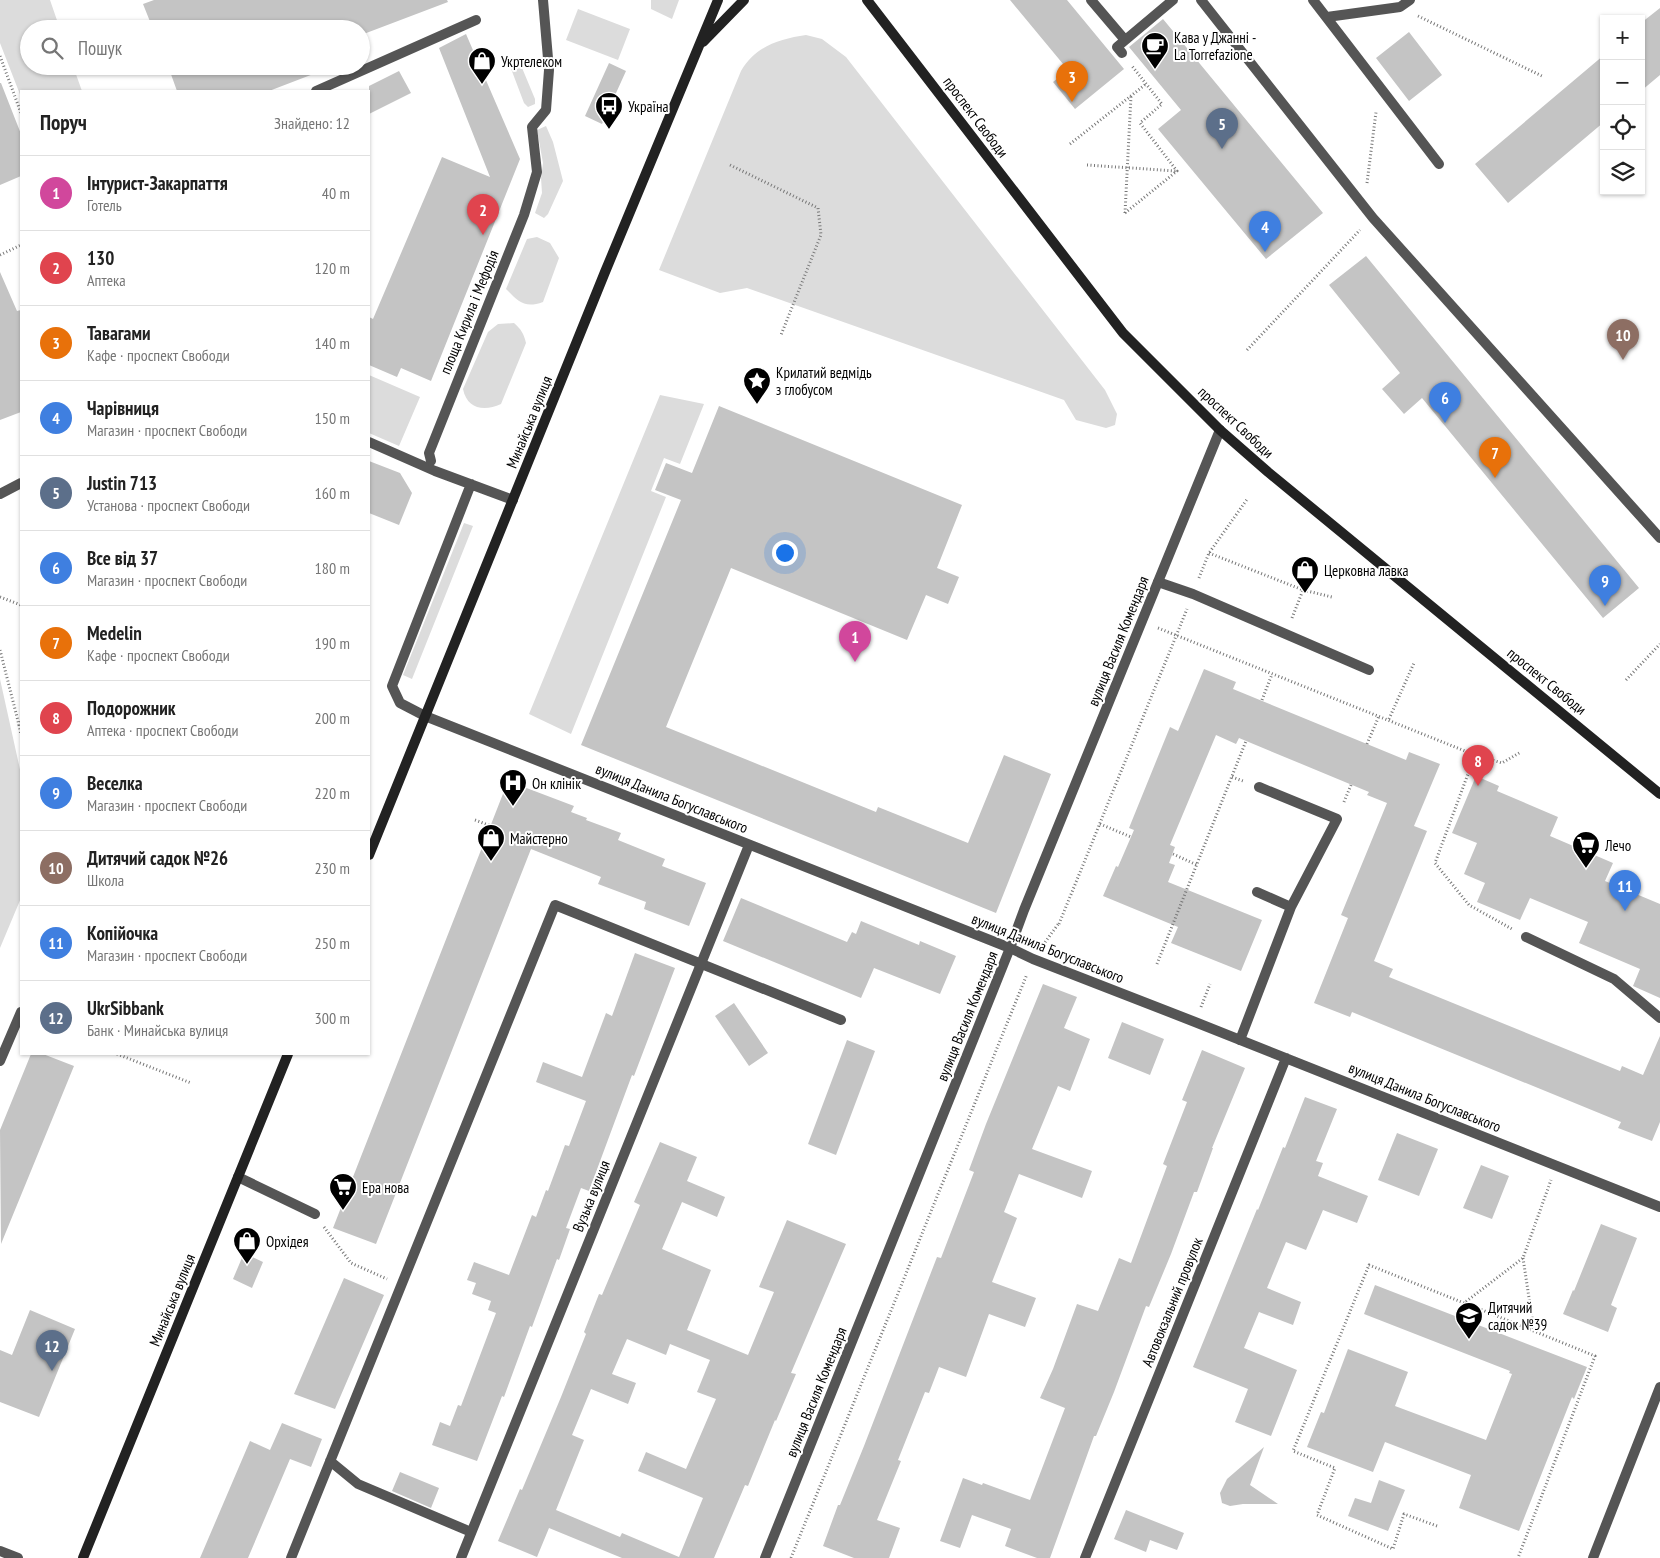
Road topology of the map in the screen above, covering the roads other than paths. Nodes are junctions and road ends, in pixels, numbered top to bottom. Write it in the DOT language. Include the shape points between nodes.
graph roads {
  1 [pos="543,0"];
  2 [pos="718,0"];
  3 [pos="744,0"];
  4 [pos="867,0"];
  5 [pos="1090,0"];
  6 [pos="1173,0"];
  7 [pos="1201,0"];
  8 [pos="1313,0"];
  9 [pos="1410,0"];
  10 [pos="1327,17"];
  11 [pos="476,20"];
  12 [pos="1125,40"];
  13 [pos="699,46"];
  14 [pos="1122,53"];
  15 [pos="370,67"];
  16 [pos="352,75"];
  17 [pos="318,90"];
  18 [pos="1438,164"];
  19 [pos="1220,430"];
  20 [pos="370,442"];
  21 [pos="431,460"];
  22 [pos="20,484"];
  23 [pos="471,484"];
  24 [pos="0,494"];
  25 [pos="513,500"];
  26 [pos="1660,538"];
  27 [pos="1158,582"];
  28 [pos="1369,670"];
  29 [pos="426,716"];
  30 [pos="1258,787"];
  31 [pos="1660,794"];
  32 [pos="749,844"];
  33 [pos="370,854"];
  34 [pos="1258,892"];
  35 [pos="1292,907"];
  36 [pos="1526,937"];
  37 [pos="1010,948"];
  38 [pos="701,964"];
  39 [pos="20,1014"];
  40 [pos="1660,1018"];
  41 [pos="841,1020"];
  42 [pos="1240,1040"];
  43 [pos="288,1055"];
  44 [pos="1286,1058"];
  45 [pos="0,1061"];
  46 [pos="238,1177"];
  47 [pos="1660,1207"];
  48 [pos="315,1214"];
  49 [pos="1660,1387"];
  50 [pos="330,1461"];
  51 [pos="471,1532"];
  52 [pos="0,1551"];
  53 [pos="18,1558"];
  54 [pos="83,1558"];
  55 [pos="291,1558"];
  56 [pos="461,1558"];
  57 [pos="765,1558"];
  58 [pos="1085,1558"];
  59 [pos="1593,1558"];
  1 -- 21 [label="street, площа Кирила і Мефодія" via="549,70 546,110 532,127 536,172 524,215 429,453"];
  2 -- 13 [label="main road, Минайська вулиця"];
  3 -- 13 [label="main road"];
  4 -- 19 [label="main road, проспект Свободи" via="1123,333"];
  5 -- 12 [label="street"];
  6 -- 12 [label="street"];
  7 -- 26 [label="street" via="1363,206"];
  8 -- 10 [label="street"];
  9 -- 10 [label="street" via="1400,7"];
  10 -- 18 [label="street"];
  11 -- 15 [label="street"];
  12 -- 14 [label="street" via="1117,46"];
  13 -- 25 [label="main road, Минайська вулиця"];
  16 -- 17 [label="street"];
  19 -- 27 [label="street, вулиця Василя Комендаря"];
  19 -- 31 [label="main road, проспект Свободи"];
  20 -- 23 [label="street"];
  22 -- 24 [label="street"];
  23 -- 25 [label="street"];
  23 -- 29 [label="street, вулиця Данила Богуславського" via="392,686 400,703"];
  25 -- 29 [label="main road, Минайська вулиця"];
  27 -- 28 [label="street"];
  27 -- 37 [label="street, вулиця Василя Комендаря"];
  29 -- 32 [label="street, вулиця Данила Богуславського"];
  29 -- 33 [label="main road, Минайська вулиця"];
  30 -- 35 [label="street" via="1337,819"];
  32 -- 37 [label="street, вулиця Данила Богуславського"];
  32 -- 38 [label="street, Вузька вулиця"];
  34 -- 35 [label="street"];
  35 -- 42 [label="street"];
  36 -- 40 [label="street" via="1614,979"];
  37 -- 42 [label="street, вулиця Данила Богуславського"];
  37 -- 57 [label="street, вулиця Василя Комендаря"];
  38 -- 41 [label="street"];
  38 -- 50 [label="street" via="555,905"];
  38 -- 51 [label="street, Вузька вулиця"];
  39 -- 45 [label="street"];
  42 -- 44 [label="street, вулиця Данила Богуславського"];
  43 -- 46 [label="main road, Минайська вулиця"];
  44 -- 47 [label="street, вулиця Данила Богуславського"];
  44 -- 58 [label="street, Автовокзальний провулок"];
  46 -- 48 [label="street"];
  46 -- 54 [label="main road, Минайська вулиця"];
  49 -- 59 [label="street"];
  50 -- 51 [label="street" via="358,1484"];
  50 -- 55 [label="street"];
  51 -- 56 [label="street, Вузька вулиця"];
  52 -- 53 [label="street"];
}
